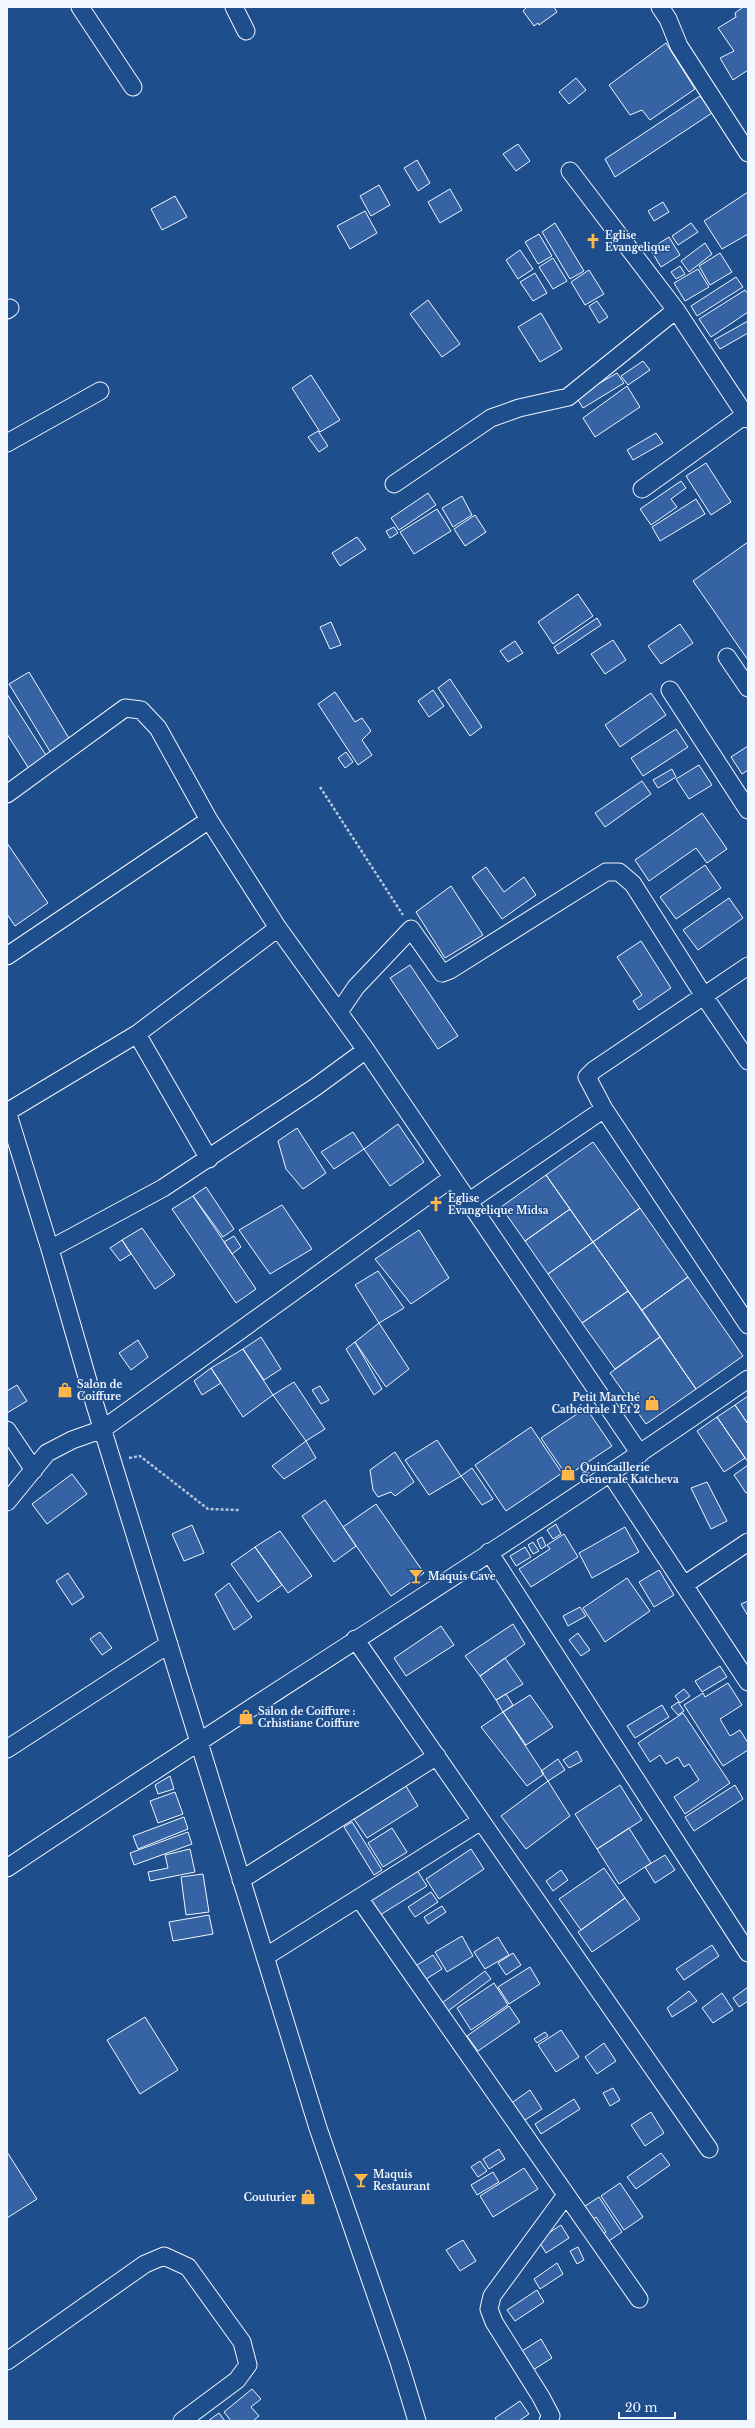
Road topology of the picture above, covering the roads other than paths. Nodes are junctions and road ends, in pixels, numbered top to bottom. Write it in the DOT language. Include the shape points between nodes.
graph roads {
  1 [pos="80,7"];
  2 [pos="234,7"];
  3 [pos="660,7"];
  4 [pos="246,30"];
  5 [pos="133,87"];
  6 [pos="748,153"];
  7 [pos="570,171"];
  8 [pos="676,310"];
  9 [pos="100,391"];
  10 [pos="747,416"];
  11 [pos="7,442"];
  12 [pos="394,484"];
  13 [pos="642,489"];
  14 [pos="727,657"];
  15 [pos="748,688"];
  16 [pos="670,690"];
  17 [pos="7,794"];
  18 [pos="748,810"];
  19 [pos="209,820"];
  20 [pos="278,928"];
  21 [pos="7,956"];
  22 [pos="748,966"];
  23 [pos="704,996"];
  24 [pos="339,1012"];
  25 [pos="137,1034"];
  26 [pos="366,1050"];
  27 [pos="748,1061"];
  28 [pos="604,1109"];
  29 [pos="7,1112"];
  30 [pos="209,1159"];
  31 [pos="452,1178"];
  32 [pos="468,1202"];
  33 [pos="50,1249"];
  34 [pos="748,1325"];
  35 [pos="748,1379"];
  36 [pos="103,1429"];
  37 [pos="7,1430"];
  38 [pos="640,1454"];
  39 [pos="34,1470"];
  40 [pos="610,1473"];
  41 [pos="7,1502"];
  42 [pos="748,1542"];
  43 [pos="489,1552"];
  44 [pos="684,1585"];
  45 [pos="355,1639"];
  46 [pos="169,1644"];
  47 [pos="748,1682"];
  48 [pos="198,1741"];
  49 [pos="7,1749"];
  50 [pos="437,1756"];
  51 [pos="481,1820"];
  52 [pos="7,1868"];
  53 [pos="241,1880"];
  54 [pos="359,1898"];
  55 [pos="748,1953"];
  56 [pos="265,1957"];
  57 [pos="709,2149"];
  58 [pos="566,2195"];
  59 [pos="639,2299"];
  60 [pos="7,2361"];
  61 [pos="182,2421"];
  62 [pos="417,2421"];
  63 [pos="548,2421"];
  1 -- 5 [label="street"];
  2 -- 4 [label="street"];
  3 -- 6 [label="street" via="679,46"];
  7 -- 8 [label="street"];
  8 -- 10 [label="street"];
  8 -- 12 [label="street" via="568,397 518,408 492,418"];
  9 -- 11 [label="street"];
  10 -- 13 [label="street"];
  14 -- 15 [label="street"];
  16 -- 18 [label="street"];
  17 -- 19 [label="street" via="125,708 141,710 158,728"];
  19 -- 20 [label="street"];
  19 -- 21 [label="street"];
  20 -- 24 [label="street"];
  20 -- 25 [label="street"];
  22 -- 23 [label="street"];
  23 -- 24 [label="street" via="633,884 620,872 606,872 450,970 442,972 411,929 356,987"];
  23 -- 27 [label="street"];
  23 -- 28 [label="street" via="587,1077"];
  24 -- 26 [label="street"];
  25 -- 29 [label="street"];
  25 -- 30 [label="street"];
  26 -- 30 [label="street"];
  26 -- 31 [label="street"];
  28 -- 32 [label="street"];
  28 -- 34 [label="street"];
  29 -- 33 [label="street"];
  30 -- 33 [label="street" via="163,1188"];
  31 -- 32 [label="street"];
  31 -- 36 [label="street"];
  32 -- 38 [label="street"];
  33 -- 36 [label="street"];
  35 -- 38 [label="street"];
  36 -- 39 [label="street" via="72,1440 47,1453"];
  36 -- 46 [label="street"];
  37 -- 39 [label="street"];
  38 -- 40 [label="street"];
  39 -- 41 [label="street"];
  40 -- 43 [label="street"];
  40 -- 44 [label="street"];
  42 -- 44 [label="street"];
  43 -- 45 [label="street"];
  43 -- 55 [label="street"];
  44 -- 47 [label="street"];
  45 -- 48 [label="street"];
  45 -- 50 [label="street"];
  46 -- 48 [label="street"];
  46 -- 49 [label="street"];
  48 -- 52 [label="street"];
  48 -- 53 [label="street"];
  50 -- 51 [label="street"];
  50 -- 53 [label="street"];
  51 -- 54 [label="street"];
  51 -- 57 [label="street"];
  53 -- 56 [label="street"];
  54 -- 56 [label="street"];
  54 -- 58 [label="street"];
  56 -- 62 [label="street" via="318,2128"];
  58 -- 59 [label="street"];
  58 -- 63 [label="street" via="492,2296 489,2309 494,2322 541,2397 551,2416"];
  60 -- 61 [label="street" via="145,2264 164,2256 188,2267 242,2342 248,2365 237,2380"];
}
